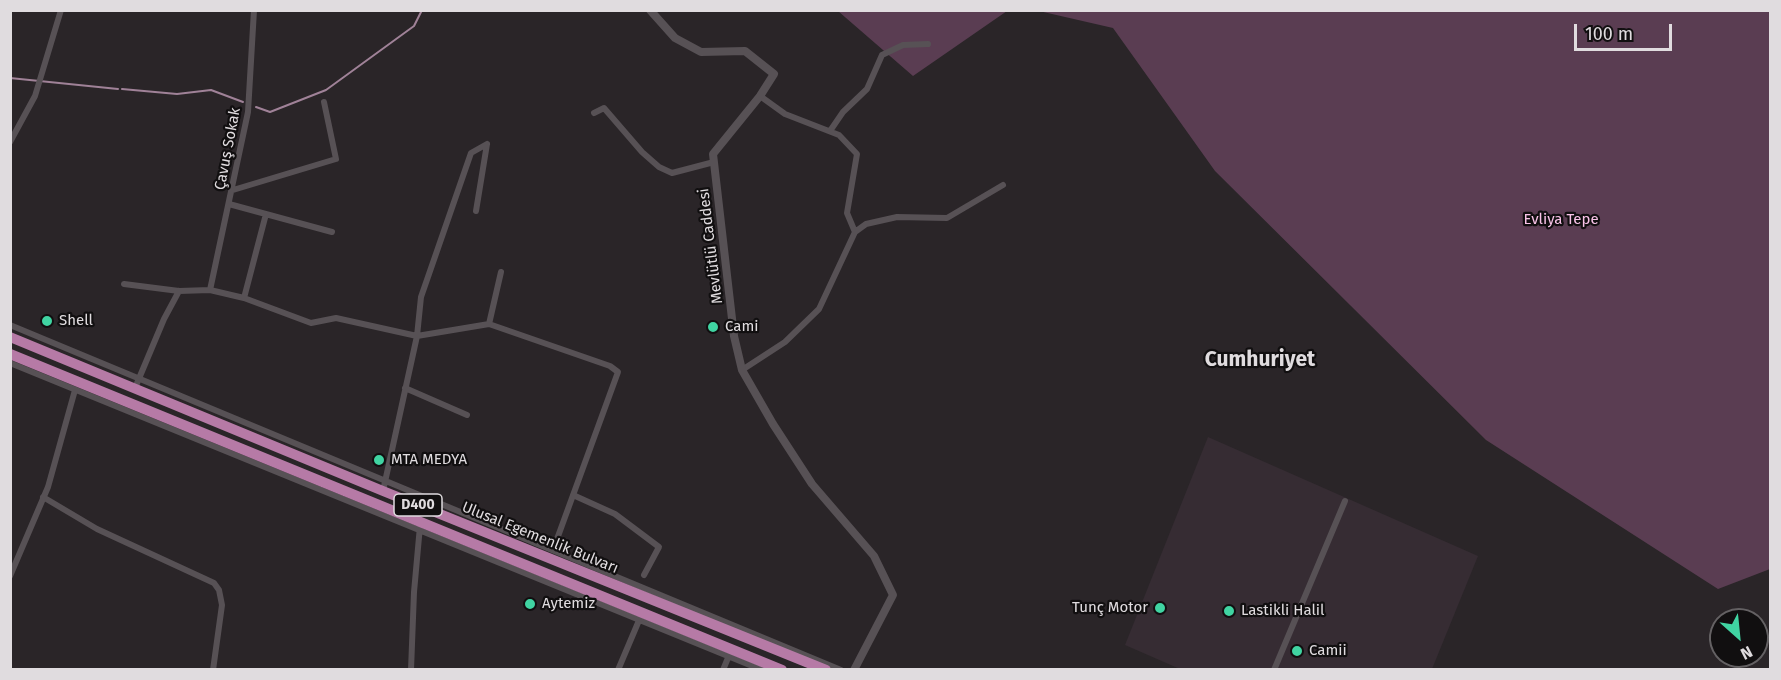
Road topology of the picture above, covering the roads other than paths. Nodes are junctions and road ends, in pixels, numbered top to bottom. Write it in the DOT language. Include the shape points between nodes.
graph roads {
  1 [pos="61,10"];
  2 [pos="254,10"];
  3 [pos="650,10"];
  4 [pos="928,44"];
  5 [pos="760,96"];
  6 [pos="324,102"];
  7 [pos="594,113"];
  8 [pos="830,131"];
  9 [pos="10,142"];
  10 [pos="714,162"];
  11 [pos="1002,185"];
  12 [pos="233,190"];
  13 [pos="229,204"];
  14 [pos="476,211"];
  15 [pos="266,214"];
  16 [pos="332,232"];
  17 [pos="855,232"];
  18 [pos="501,272"];
  19 [pos="124,284"];
  20 [pos="210,290"];
  21 [pos="179,291"];
  22 [pos="244,298"];
  23 [pos="489,324"];
  24 [pos="10,325"];
  25 [pos="417,336"];
  26 [pos="10,337"];
  27 [pos="10,354"];
  28 [pos="10,363"];
  29 [pos="742,370"];
  30 [pos="137,383"];
  31 [pos="76,388"];
  32 [pos="405,388"];
  33 [pos="467,415"];
  34 [pos="384,486"];
  35 [pos="573,495"];
  36 [pos="43,497"];
  37 [pos="1345,501"];
  38 [pos="377,505"];
  39 [pos="420,526"];
  40 [pos="553,550"];
  41 [pos="10,576"];
  42 [pos="644,576"];
  43 [pos="640,616"];
  44 [pos="730,653"];
  45 [pos="213,669"];
  46 [pos="411,669"];
  47 [pos="618,669"];
  48 [pos="723,669"];
  49 [pos="762,669"];
  50 [pos="782,669"];
  51 [pos="826,669"];
  52 [pos="841,669"];
  53 [pos="854,669"];
  54 [pos="1274,669"];
  1 -- 9 [label="street" via="35,96"];
  2 -- 12 [label="street, Çavuş Sokak" via="248,112"];
  3 -- 5 [label="street" via="675,38 701,52 745,51 774,74"];
  4 -- 8 [label="street" via="903,45 882,55 867,89"];
  5 -- 8 [label="street" via="785,114"];
  5 -- 10 [label="street" via="713,154"];
  6 -- 12 [label="street" via="336,159"];
  7 -- 10 [label="street" via="604,108 642,152 672,173"];
  8 -- 17 [label="street" via="857,154 847,213"];
  10 -- 29 [label="street, Mevlütlü Caddesi" via="734,336"];
  11 -- 17 [label="street" via="947,218 897,217 866,224"];
  12 -- 13 [label="street, Çavuş Sokak"];
  13 -- 15 [label="street"];
  13 -- 20 [label="street, Çavuş Sokak"];
  14 -- 25 [label="street" via="488,144 471,153 421,297"];
  15 -- 16 [label="street"];
  15 -- 22 [label="street"];
  17 -- 29 [label="street" via="819,309 785,342"];
  18 -- 23 [label="street"];
  19 -- 21 [label="street"];
  20 -- 21 [label="street"];
  20 -- 22 [label="street"];
  21 -- 30 [label="street"];
  22 -- 25 [label="street" via="311,323 336,318"];
  23 -- 25 [label="street"];
  23 -- 35 [label="street" via="618,372"];
  24 -- 30 [label="street"];
  25 -- 32 [label="street"];
  26 -- 30 [label="highway, Ulusal Egemenlik Bulvarı / D400"];
  27 -- 31 [label="highway, Ulusal Egemenlik Bulvarı / D400"];
  28 -- 31 [label="street"];
  29 -- 53 [label="street, Mevlütlü Caddesi" via="812,484 874,556 893,595"];
  30 -- 34 [label="highway, Ulusal Egemenlik Bulvarı / D400"];
  31 -- 36 [label="street"];
  31 -- 38 [label="highway, Ulusal Egemenlik Bulvarı / D400"];
  31 -- 39 [label="street"];
  32 -- 33 [label="street"];
  32 -- 34 [label="street"];
  34 -- 38 [label="highway"];
  34 -- 40 [label="street"];
  34 -- 51 [label="highway, Ulusal Egemenlik Bulvarı / D400"];
  35 -- 40 [label="street"];
  35 -- 42 [label="street" via="615,514 658,547"];
  36 -- 41 [label="street"];
  36 -- 45 [label="street" via="97,529 214,583 222,605"];
  37 -- 54 [label="street"];
  38 -- 39 [label="highway, Ulusal Egemenlik Bulvarı / D400"];
  39 -- 43 [label="highway, Ulusal Egemenlik Bulvarı / D400"];
  39 -- 46 [label="street"];
  40 -- 52 [label="street"];
  43 -- 44 [label="highway, Ulusal Egemenlik Bulvarı / D400"];
  43 -- 47 [label="street"];
  44 -- 48 [label="street"];
  44 -- 49 [label="street"];
  44 -- 50 [label="highway, Ulusal Egemenlik Bulvarı / D400"];
}
